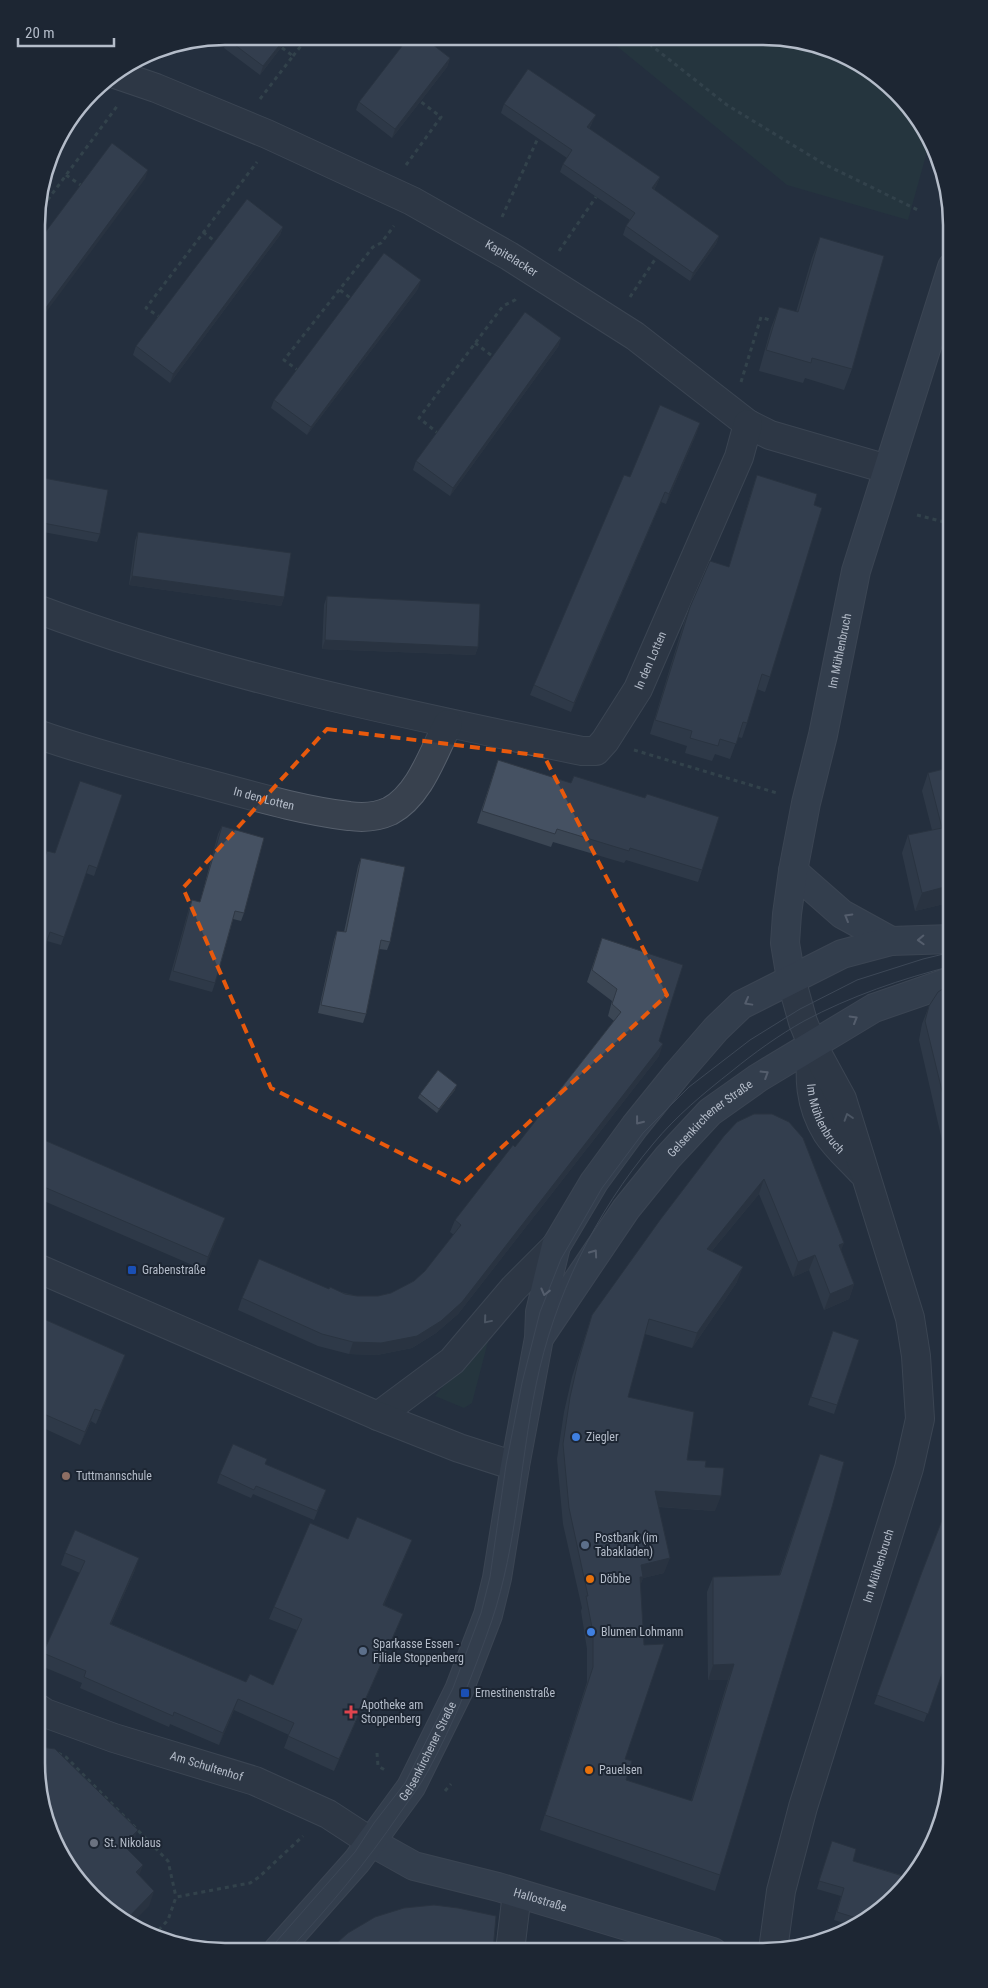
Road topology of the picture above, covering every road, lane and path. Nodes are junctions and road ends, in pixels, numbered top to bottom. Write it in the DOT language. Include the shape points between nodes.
graph roads {
  1 [pos="302,45"];
  2 [pos="651,45"];
  3 [pos="281,47"];
  4 [pos="293,56"];
  5 [pos="126,77"];
  6 [pos="420,101"];
  7 [pos="242,123"];
  8 [pos="275,137"];
  9 [pos="538,138"];
  10 [pos="66,175"];
  11 [pos="82,186"];
  12 [pos="387,189"];
  13 [pos="596,197"];
  14 [pos="47,201"];
  15 [pos="412,201"];
  16 [pos="918,210"];
  17 [pos="203,232"];
  18 [pos="217,243"];
  19 [pos="490,245"];
  20 [pos="656,258"];
  21 [pos="538,274"];
  22 [pos="340,290"];
  23 [pos="943,295"];
  24 [pos="353,300"];
  25 [pos="161,318"];
  26 [pos="772,321"];
  27 [pos="613,322"];
  28 [pos="475,343"];
  29 [pos="495,358"];
  30 [pos="299,371"];
  31 [pos="740,417"];
  32 [pos="439,434"];
  33 [pos="887,469"];
  34 [pos="917,515"];
  35 [pos="943,522"];
  36 [pos="45,612"];
  37 [pos="448,724"];
  38 [pos="45,737"];
  39 [pos="605,741"];
  40 [pos="806,803"];
  41 [pos="793,871"];
  42 [pos="943,939"];
  43 [pos="891,941"];
  44 [pos="791,979"];
  45 [pos="943,984"];
  46 [pos="812,1044"];
  47 [pos="556,1246"];
  48 [pos="45,1271"];
  49 [pos="539,1338"];
  50 [pos="378,1416"];
  51 [pos="515,1466"];
  52 [pos="45,1712"];
  53 [pos="53,1751"];
  54 [pos="371,1842"];
  55 [pos="284,1854"];
  56 [pos="517,1893"];
  57 [pos="176,1897"];
  58 [pos="159,1930"];
  59 [pos="284,1943"];
  60 [pos="511,1943"];
  61 [pos="683,1943"];
  62 [pos="773,1943"];
  1 -- 4 [label="path"];
  2 -- 16 [label="path" via="736,110 824,164"];
  3 -- 4 [label="path"];
  4 -- 7 [label="path"];
  5 -- 7 [label="street, Kapitelacker"];
  5 -- 10 [label="path"];
  6 -- 12 [label="path" via="441,117"];
  7 -- 8 [label="street, Kapitelacker"];
  8 -- 12 [label="street, Kapitelacker"];
  8 -- 17 [label="path"];
  9 -- 19 [label="path"];
  10 -- 11 [label="path"];
  10 -- 14 [label="path"];
  12 -- 15 [label="street, Kapitelacker"];
  13 -- 21 [label="path"];
  15 -- 19 [label="street, Kapitelacker"];
  15 -- 22 [label="path"];
  17 -- 18 [label="path"];
  17 -- 25 [label="path" via="146,308"];
  19 -- 21 [label="street, Kapitelacker"];
  20 -- 27 [label="path"];
  21 -- 27 [label="street, Kapitelacker"];
  21 -- 28 [label="path" via="515,300 503,306"];
  22 -- 24 [label="path"];
  22 -- 30 [label="path" via="284,360"];
  23 -- 33 [label="main road, Im Mühlenbruch"];
  26 -- 31 [label="path" via="761,317"];
  27 -- 31 [label="street, Kapitelacker"];
  28 -- 29 [label="path"];
  28 -- 32 [label="path" via="419,418"];
  31 -- 33 [label="street, Kapitelacker" via="770,435"];
  31 -- 39 [label="street, In den Lotten" via="739,457 642,680"];
  33 -- 40 [label="main road, Im Mühlenbruch" via="856,571"];
  34 -- 35 [label="path"];
  36 -- 37 [label="street" via="119,638 276,684"];
  37 -- 38 [label="street, In den Lotten" via="422,775 402,802 384,813 364,817 282,804"];
  37 -- 39 [label="street" via="582,752 596,750"];
  39 -- 40 [label="path"];
  40 -- 41 [label="main road, Im Mühlenbruch"];
  43 -- 41 [label="main road, one-way" via="842,914"];
  41 -- 44 [label="main road, Im Mühlenbruch" via="785,943"];
  42 -- 43 [label="main road, Gelsenkirchener Straße, one-way"];
  43 -- 44 [label="main road, Gelsenkirchener Straße" via="842,954"];
  44 -- 46 [label="street, Im Mühlenbruch"];
  44 -- 47 [label="main road, Gelsenkirchener Straße, one-way" via="741,1005 716,1029 635,1126 594,1182"];
  46 -- 45 [label="main road, Gelsenkirchener Straße, one-way" via="874,1008"];
  49 -- 46 [label="main road, Gelsenkirchener Straße, one-way" via="626,1209 668,1157 710,1112"];
  46 -- 62 [label="street, Im Mühlenbruch" via="842,1099 910,1318 920,1419 909,1468 803,1808 781,1891"];
  47 -- 49 [label="main road, Gelsenkirchener Straße, one-way" via="540,1312"];
  47 -- 50 [label="street, Gelsenkirchener Straße, one-way" via="514,1288 452,1361"];
  48 -- 50 [label="street"];
  49 -- 51 [label="main road, Gelsenkirchener Straße"];
  50 -- 51 [label="street"];
  51 -- 54 [label="main road, Gelsenkirchener Straße" via="497,1578 474,1653 420,1771"];
  52 -- 54 [label="street, Am Schultenhof" via="114,1738 255,1781 328,1814"];
  53 -- 57 [label="path" via="66,1757 168,1861"];
  54 -- 56 [label="main road, Hallostraße" via="414,1866"];
  54 -- 59 [label="main road, Gelsenkirchener Straße"];
  55 -- 57 [label="path" via="250,1883"];
  56 -- 60 [label="street"];
  56 -- 61 [label="main road, Hallostraße"];
  57 -- 58 [label="path" via="168,1920"];
}
